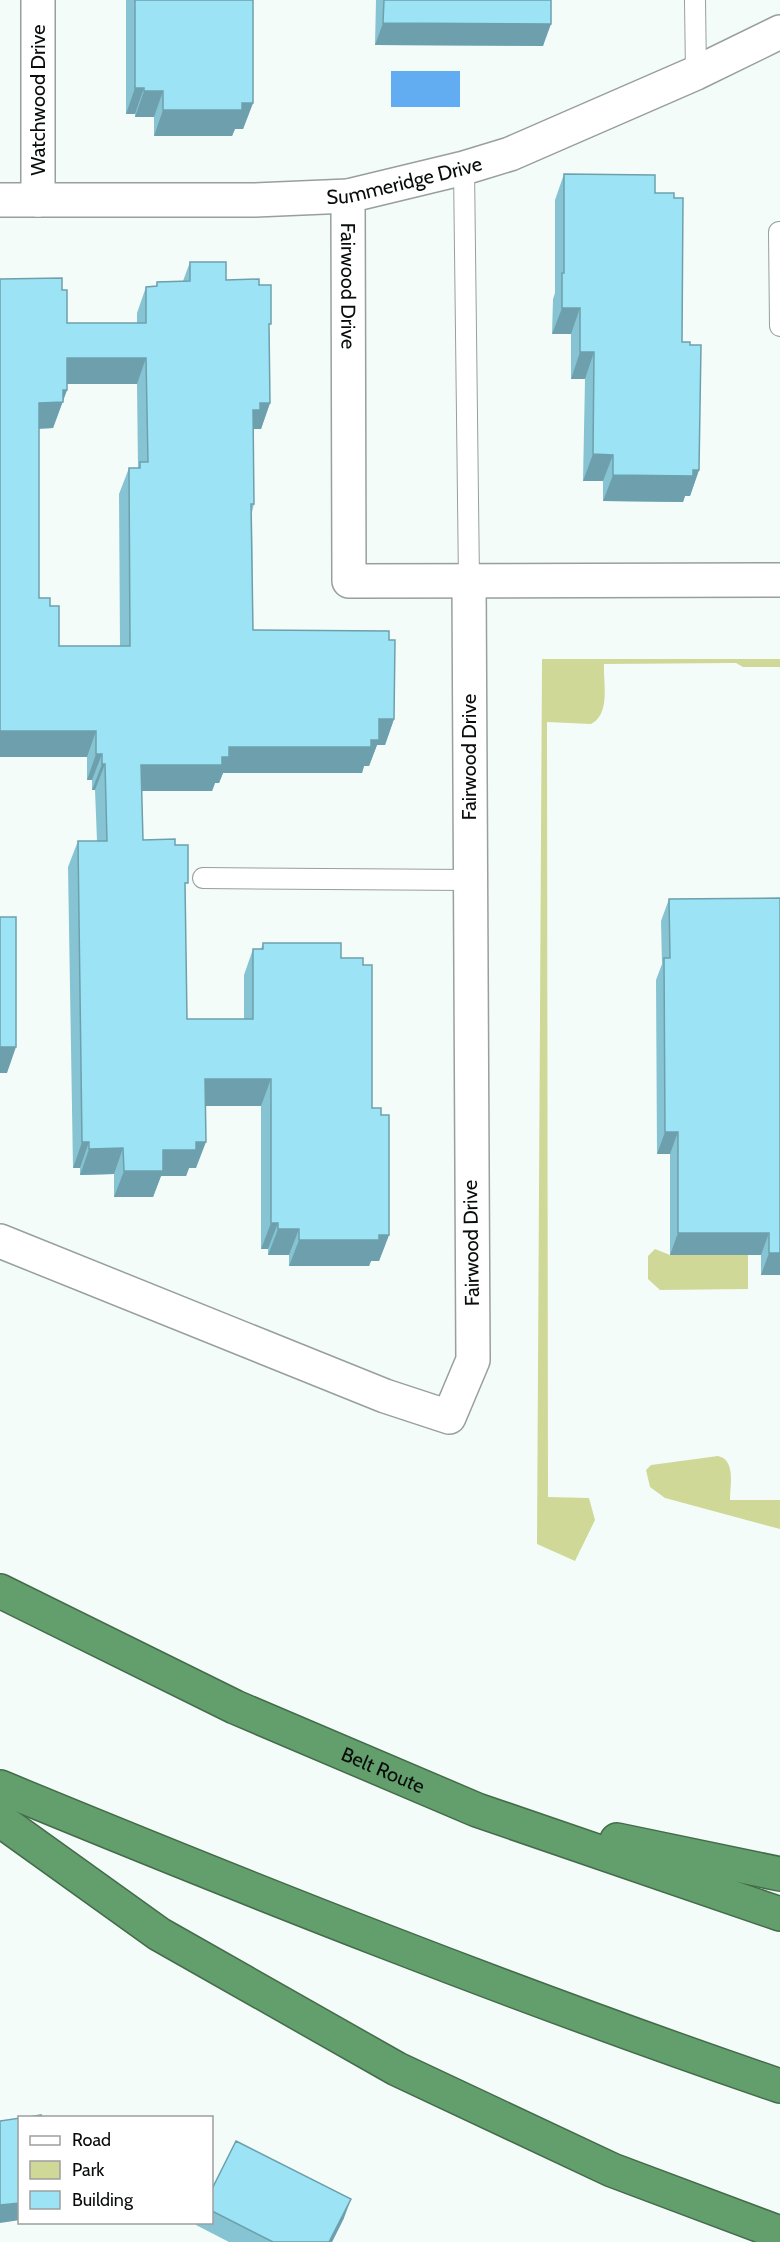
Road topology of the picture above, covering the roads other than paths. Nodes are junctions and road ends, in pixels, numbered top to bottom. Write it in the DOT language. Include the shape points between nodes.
graph roads {
  1 [pos="38,0"];
  2 [pos="695,0"];
  3 [pos="780,32"];
  4 [pos="696,73"];
  5 [pos="464,168"];
  6 [pos="348,196"];
  7 [pos="0,200"];
  8 [pos="38,200"];
  9 [pos="779,232"];
  10 [pos="780,326"];
  11 [pos="780,580"];
  12 [pos="469,581"];
  13 [pos="204,878"];
  14 [pos="469,880"];
  15 [pos="0,1241"];
  16 [pos="0,1591"];
  17 [pos="0,1787"];
  18 [pos="477,1810"];
  19 [pos="0,1820"];
  20 [pos="780,1874"];
  21 [pos="780,1914"];
  22 [pos="780,2086"];
  23 [pos="780,2233"];
  1 -- 8 [label="street, Watchwood Drive"];
  2 -- 4 [label="lane"];
  3 -- 4 [label="street, Summeridge Drive"];
  4 -- 5 [label="street, Summeridge Drive" via="510,154"];
  5 -- 6 [label="street, Summeridge Drive"];
  5 -- 12 [label="lane"];
  6 -- 8 [label="street, Summeridge Drive"];
  6 -- 12 [label="street, Fairwood Drive" via="350,581"];
  7 -- 8 [label="street, Summeridge Drive"];
  9 -- 10 [label="lane"];
  11 -- 12 [label="street, Fairwood Drive"];
  12 -- 14 [label="street, Fairwood Drive"];
  13 -- 14 [label="lane"];
  14 -- 15 [label="street, Fairwood Drive" via="473,1360 449,1417 385,1396"];
  16 -- 18 [label="highway, Belt Route" via="235,1707"];
  17 -- 22 [label="highway" via="435,1960"];
  18 -- 20 [label="highway"];
  18 -- 21 [label="highway, Belt Route"];
  19 -- 23 [label="highway" via="159,1935 397,2069 612,2170"];
}
